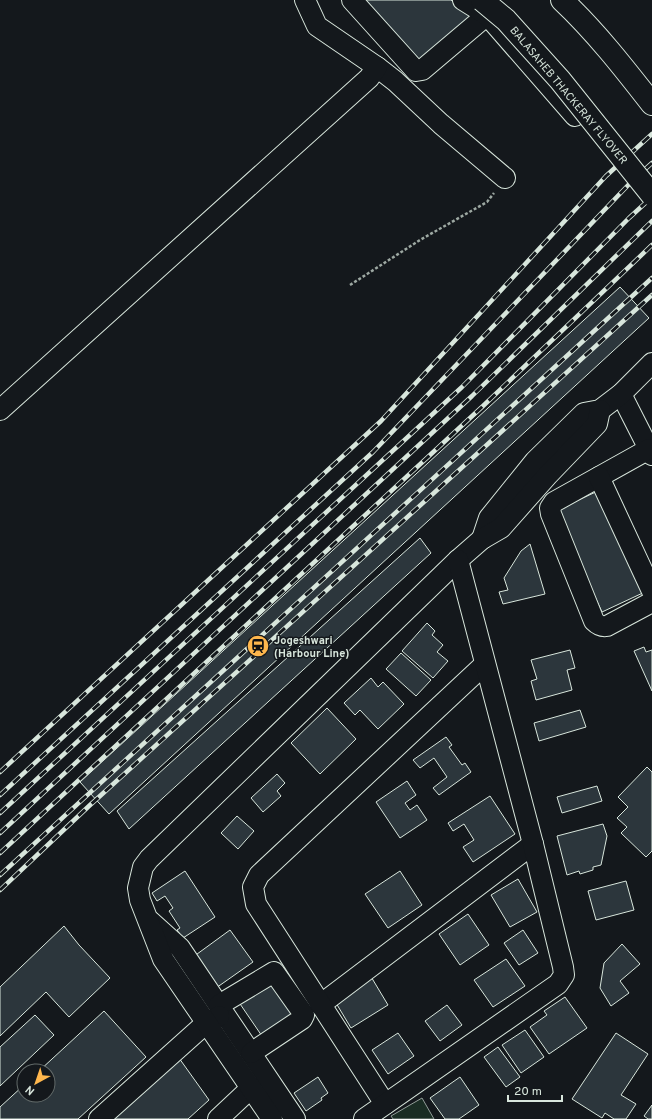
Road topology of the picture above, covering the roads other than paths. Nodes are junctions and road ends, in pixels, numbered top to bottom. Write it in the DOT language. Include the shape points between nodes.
graph roads {
  1 [pos="305,0"];
  2 [pos="352,0"];
  3 [pos="463,0"];
  4 [pos="562,0"];
  5 [pos="484,8"];
  6 [pos="377,67"];
  7 [pos="652,104"];
  8 [pos="575,116"];
  9 [pos="505,178"];
  10 [pos="652,195"];
  11 [pos="652,363"];
  12 [pos="620,394"];
  13 [pos="0,410"];
  14 [pos="651,452"];
  15 [pos="599,477"];
  16 [pos="458,560"];
  17 [pos="652,590"];
  18 [pos="652,602"];
  19 [pos="485,664"];
  20 [pos="533,844"];
  21 [pos="320,1005"];
  22 [pos="216,1014"];
  23 [pos="251,1053"];
  24 [pos="251,1088"];
  25 [pos="385,1104"];
  26 [pos="99,1119"];
  27 [pos="218,1119"];
  28 [pos="272,1119"];
  29 [pos="295,1119"];
  30 [pos="364,1119"];
  1 -- 6 [label="street" via="317,26"];
  2 -- 5 [label="street" via="416,71 422,70"];
  3 -- 5 [label="street"];
  4 -- 7 [label="main road" via="617,60"];
  5 -- 8 [label="street"];
  5 -- 10 [label="main road, BALASAHEB THACKERAY FLYOVER, bridge" via="506,20 560,80"];
  6 -- 9 [label="street"];
  6 -- 13 [label="street" via="363,83"];
  11 -- 12 [label="street"];
  12 -- 14 [label="street"];
  12 -- 16 [label="street" via="600,410 597,424 501,528 482,539"];
  14 -- 15 [label="street"];
  15 -- 17 [label="street"];
  15 -- 18 [label="street" via="554,502 550,508 594,621 602,627 607,626"];
  16 -- 19 [label="street"];
  16 -- 22 [label="street" via="143,867 138,888 140,900 163,958"];
  19 -- 20 [label="street"];
  19 -- 21 [label="street" via="259,875 253,887 256,904"];
  20 -- 21 [label="street"];
  20 -- 25 [label="street" via="564,975 558,984"];
  21 -- 25 [label="street"];
  22 -- 23 [label="street"];
  22 -- 23 [label="street" via="274,972 303,1013 302,1019"];
  22 -- 24 [label="street"];
  22 -- 26 [label="street"];
  23 -- 29 [label="street"];
  24 -- 27 [label="street"];
  24 -- 28 [label="street"];
  25 -- 30 [label="street"];
}
